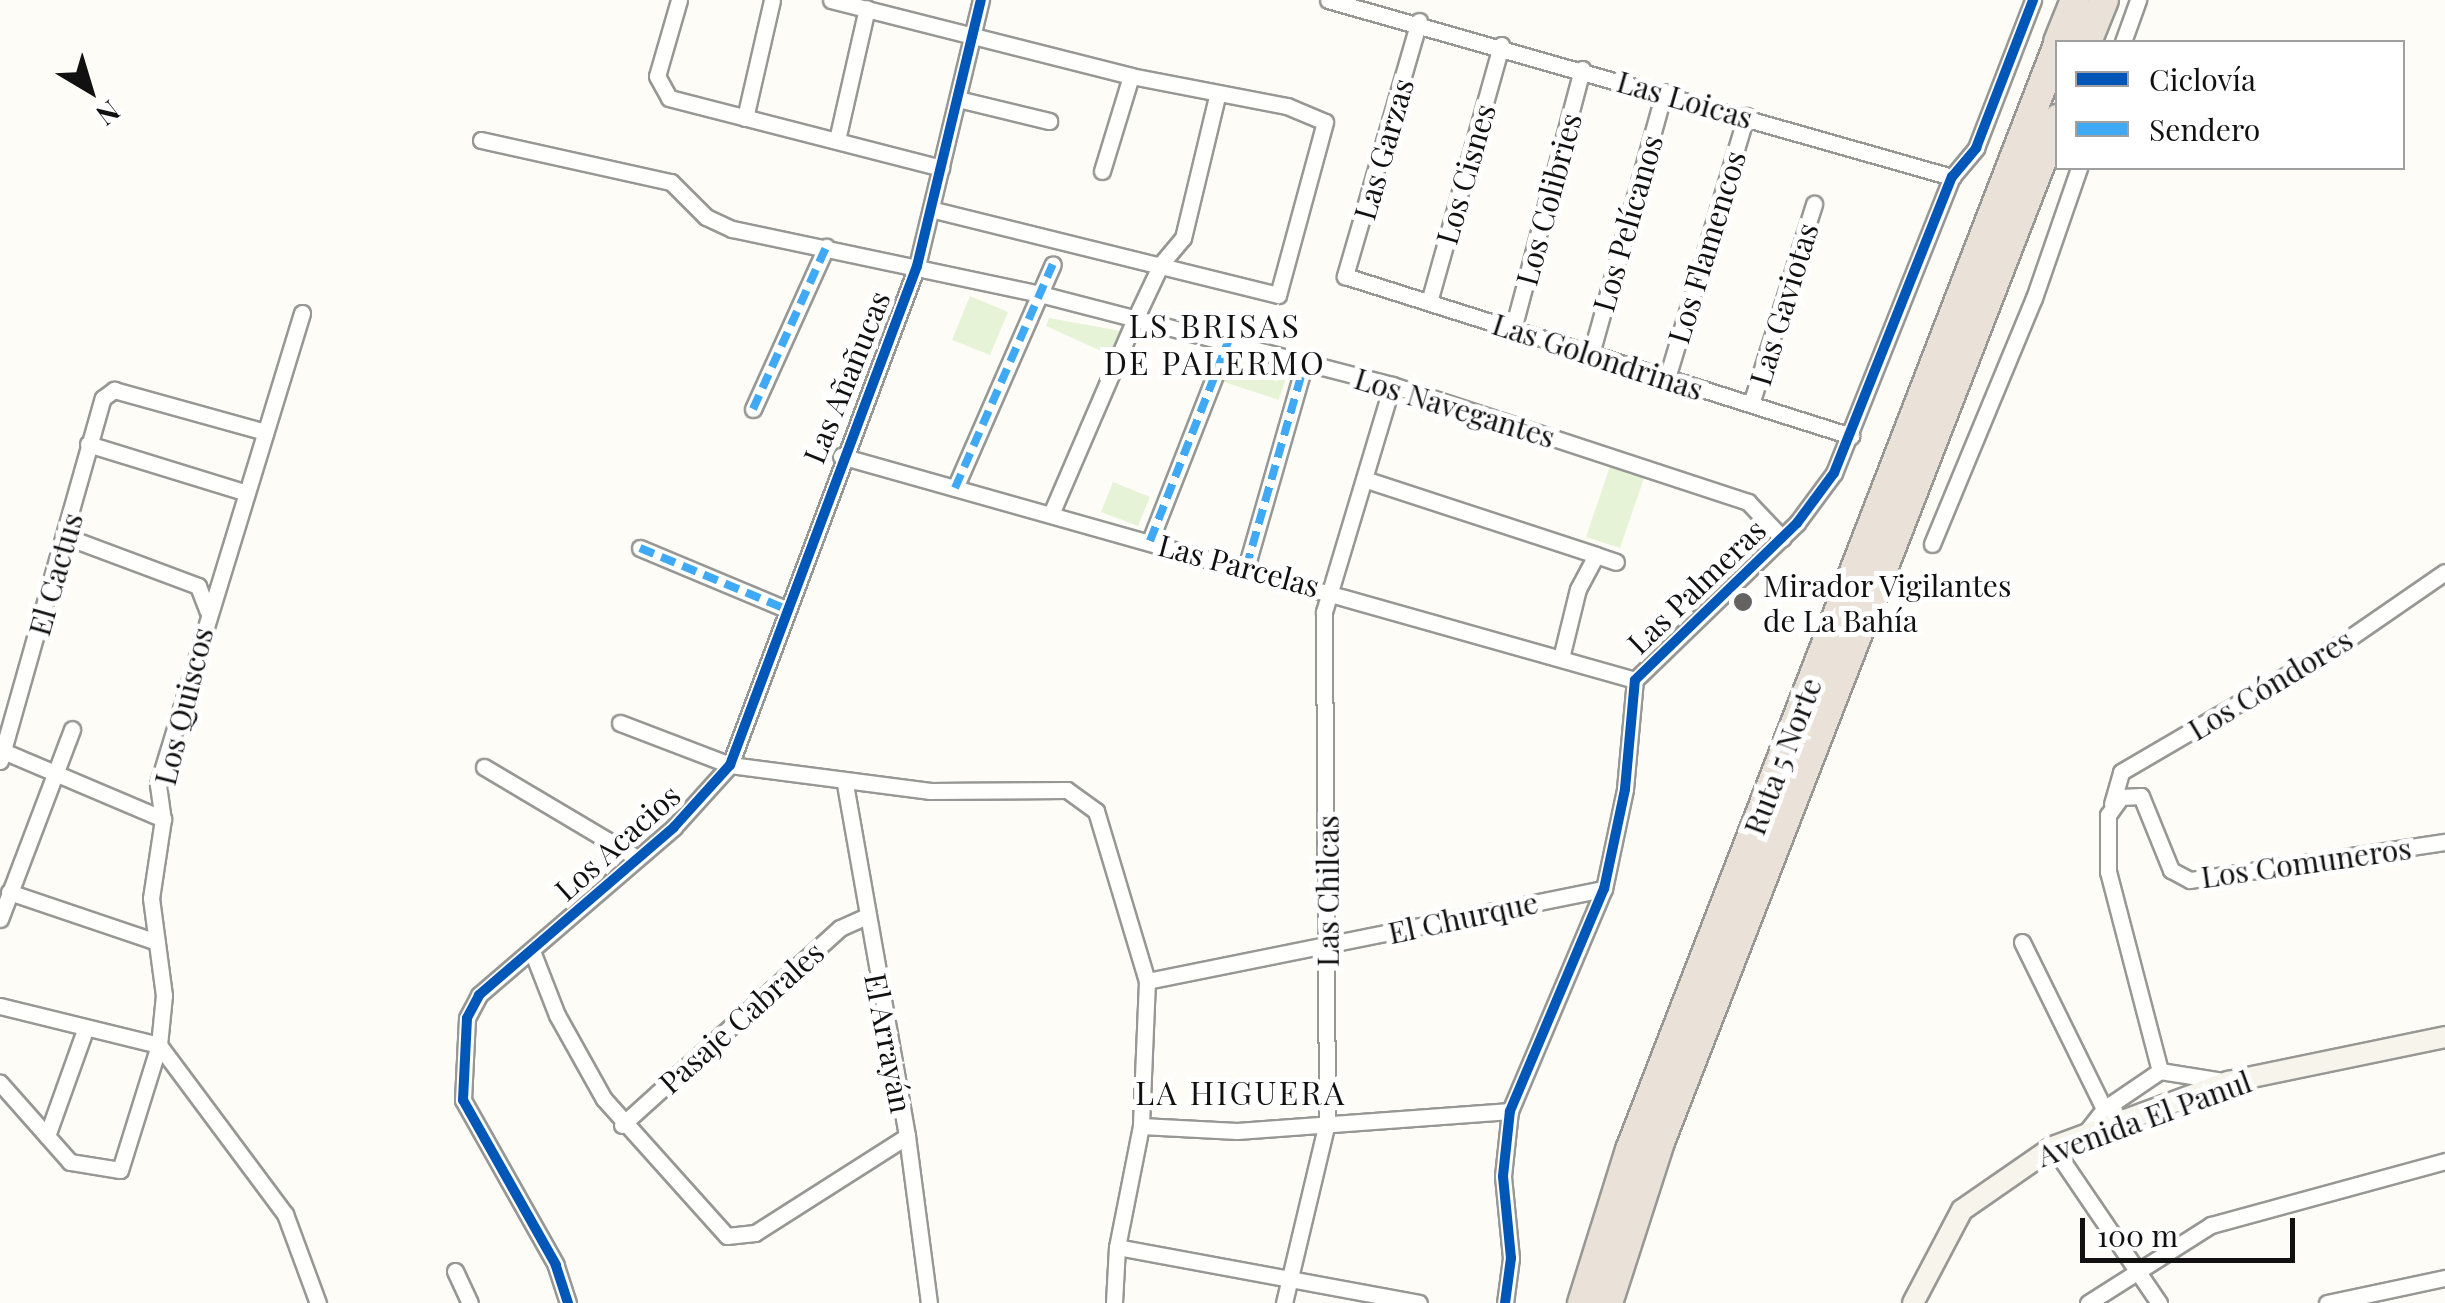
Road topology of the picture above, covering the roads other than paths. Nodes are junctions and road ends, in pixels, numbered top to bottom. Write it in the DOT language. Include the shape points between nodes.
graph roads {
  1 [pos="679,0"];
  2 [pos="772,0"];
  3 [pos="831,0"];
  4 [pos="981,0"];
  5 [pos="1328,0"];
  6 [pos="2034,0"];
  7 [pos="2075,0"];
  8 [pos="2104,0"];
  9 [pos="2138,0"];
  10 [pos="867,8"];
  11 [pos="1418,21"];
  12 [pos="973,33"];
  13 [pos="2060,40"];
  14 [pos="2088,40"];
  15 [pos="2125,40"];
  16 [pos="1502,45"];
  17 [pos="2055,52"];
  18 [pos="1582,69"];
  19 [pos="1131,76"];
  20 [pos="1664,92"];
  21 [pos="1217,96"];
  22 [pos="958,98"];
  23 [pos="1746,116"];
  24 [pos="745,118"];
  25 [pos="1049,122"];
  26 [pos="2055,127"];
  27 [pos="481,140"];
  28 [pos="836,140"];
  29 [pos="941,168"];
  30 [pos="2078,170"];
  31 [pos="1102,172"];
  32 [pos="1952,177"];
  33 [pos="1814,204"];
  34 [pos="932,209"];
  35 [pos="826,247"];
  36 [pos="1053,264"];
  37 [pos="1161,264"];
  38 [pos="918,266"];
  39 [pos="1345,276"];
  40 [pos="1044,294"];
  41 [pos="1429,302"];
  42 [pos="302,314"];
  43 [pos="1136,317"];
  44 [pos="1513,329"];
  45 [pos="1228,342"];
  46 [pos="1591,354"];
  47 [pos="1305,362"];
  48 [pos="1667,378"];
  49 [pos="1392,385"];
  50 [pos="1752,404"];
  51 [pos="753,409"];
  52 [pos="265,432"];
  53 [pos="1851,436"];
  54 [pos="88,444"];
  55 [pos="841,456"];
  56 [pos="1364,479"];
  57 [pos="955,488"];
  58 [pos="246,493"];
  59 [pos="1051,514"];
  60 [pos="67,537"];
  61 [pos="1782,538"];
  62 [pos="1150,541"];
  63 [pos="1932,544"];
  64 [pos="640,548"];
  65 [pos="1596,555"];
  66 [pos="1616,562"];
  67 [pos="1246,568"];
  68 [pos="2445,572"];
  69 [pos="1330,590"];
  70 [pos="786,609"];
  71 [pos="207,610"];
  72 [pos="1561,658"];
  73 [pos="1635,680"];
  74 [pos="620,723"];
  75 [pos="72,729"];
  76 [pos="2,756"];
  77 [pos="730,765"];
  78 [pos="484,767"];
  79 [pos="55,774"];
  80 [pos="845,784"];
  81 [pos="2112,804"];
  82 [pos="163,819"];
  83 [pos="2445,842"];
  84 [pos="637,858"];
  85 [pos="1604,890"];
  86 [pos="9,892"];
  87 [pos="865,917"];
  88 [pos="0,919"];
  89 [pos="157,942"];
  90 [pos="2022,942"];
  91 [pos="1328,944"];
  92 [pos="532,951"];
  93 [pos="1146,981"];
  94 [pos="0,1006"];
  95 [pos="85,1030"];
  96 [pos="2445,1036"];
  97 [pos="159,1044"];
  98 [pos="2160,1071"];
  99 [pos="2228,1082"];
  100 [pos="0,1083"];
  101 [pos="2104,1109"];
  102 [pos="1510,1111"];
  103 [pos="1326,1122"];
  104 [pos="622,1124"];
  105 [pos="1142,1126"];
  106 [pos="2084,1135"];
  107 [pos="47,1136"];
  108 [pos="908,1136"];
  109 [pos="2053,1147"];
  110 [pos="2445,1161"];
  111 [pos="1116,1247"];
  112 [pos="2136,1269"];
  113 [pos="455,1271"];
  114 [pos="2445,1278"];
  115 [pos="1288,1279"];
  116 [pos="1917,1302"];
  117 [pos="318,1303"];
  118 [pos="470,1303"];
  119 [pos="568,1303"];
  120 [pos="929,1303"];
  121 [pos="1114,1303"];
  122 [pos="1284,1303"];
  123 [pos="1418,1303"];
  124 [pos="1506,1303"];
  125 [pos="1582,1303"];
  126 [pos="1608,1303"];
  127 [pos="2088,1303"];
  128 [pos="2159,1303"];
  129 [pos="2328,1303"];
  1 -- 24 [label="street" via="658,69 660,89 675,101"];
  2 -- 24 [label="street"];
  3 -- 10 [label="street"];
  4 -- 12 [label="street, Las Añañucas"];
  5 -- 11 [label="street, Las Loicas"];
  6 -- 32 [label="street, Las Palmeras" via="1976,148"];
  7 -- 13 [label="highway, Ruta 5 Norte"];
  8 -- 14 [label="highway"];
  9 -- 15 [label="street"];
  10 -- 12 [label="street"];
  10 -- 28 [label="street"];
  11 -- 16 [label="street, Las Loicas"];
  11 -- 39 [label="street, Las Garzas"];
  12 -- 19 [label="street"];
  12 -- 22 [label="street, Las Añañucas"];
  16 -- 18 [label="street, Las Loicas"];
  16 -- 41 [label="street, Los Cisnes"];
  17 -- 125 [label="highway, Ruta 5 Norte" via="1630,1150"];
  18 -- 20 [label="street, Las Loicas"];
  18 -- 44 [label="street, Los Colibries"];
  19 -- 21 [label="street"];
  19 -- 31 [label="street"];
  20 -- 23 [label="street, Las Loicas"];
  20 -- 46 [label="street, Los Pelícanos"];
  21 -- 37 [label="street" via="1184,238"];
  21 -- 37 [label="street" via="1287,106 1325,122 1278,295"];
  22 -- 25 [label="street"];
  22 -- 29 [label="street, Las Añañucas"];
  23 -- 32 [label="street, Las Loicas"];
  23 -- 48 [label="street, Los Flamencos"];
  24 -- 28 [label="street"];
  26 -- 126 [label="highway, Ruta 5 Norte" via="1660,1142"];
  27 -- 35 [label="street, Los Navegantes" via="670,182 722,227"];
  28 -- 29 [label="street"];
  29 -- 34 [label="street, Las Añañucas"];
  30 -- 63 [label="street" via="2034,298"];
  32 -- 53 [label="street, Las Palmeras"];
  33 -- 50 [label="street, Las Gaviotas"];
  34 -- 37 [label="street"];
  34 -- 38 [label="street, Las Añañucas"];
  35 -- 38 [label="street, Los Navegantes"];
  35 -- 51 [label="street"];
  36 -- 40 [label="street"];
  37 -- 43 [label="street"];
  38 -- 40 [label="street, Los Navegantes"];
  38 -- 55 [label="street, Las Añañucas"];
  39 -- 41 [label="street, Las Golondrinas"];
  40 -- 43 [label="street, Los Navegantes"];
  40 -- 57 [label="street"];
  41 -- 44 [label="street, Las Golondrinas"];
  42 -- 52 [label="street, Los Quiscos"];
  43 -- 45 [label="street, Los Navegantes"];
  43 -- 59 [label="street"];
  44 -- 46 [label="street, Las Golondrinas"];
  45 -- 47 [label="street, Los Navegantes"];
  45 -- 62 [label="street"];
  46 -- 48 [label="street, Las Golondrinas"];
  47 -- 49 [label="street, Los Navegantes"];
  47 -- 67 [label="street"];
  48 -- 50 [label="street, Las Golondrinas"];
  49 -- 56 [label="street, Las Chilcas"];
  49 -- 61 [label="street, Los Navegantes" via="1748,502"];
  50 -- 53 [label="street, Las Golondrinas"];
  52 -- 54 [label="street, El Cactus" via="114,390 103,398"];
  52 -- 58 [label="street, Los Quiscos"];
  53 -- 61 [label="street, Las Palmeras" via="1823,491"];
  54 -- 58 [label="street"];
  54 -- 60 [label="street, El Cactus"];
  55 -- 57 [label="street, Las Parcelas"];
  55 -- 70 [label="street, Las Añañucas"];
  56 -- 65 [label="street"];
  56 -- 69 [label="street, Las Chilcas"];
  57 -- 59 [label="street, Las Parcelas"];
  58 -- 71 [label="street, Los Quiscos"];
  59 -- 62 [label="street, Las Parcelas"];
  60 -- 71 [label="street" via="198,586"];
  60 -- 76 [label="street, El Cactus"];
  61 -- 73 [label="street, Las Palmeras"];
  62 -- 67 [label="street, Las Parcelas"];
  64 -- 70 [label="street"];
  65 -- 66 [label="street"];
  65 -- 72 [label="street" via="1578,588"];
  67 -- 69 [label="street, Las Parcelas"];
  68 -- 81 [label="street, Los Cóndores" via="2345,641 2137,760 2115,780"];
  69 -- 72 [label="street, Las Parcelas"];
  69 -- 91 [label="street, Las Chilcas" via="1324,612"];
  70 -- 77 [label="street, Las Añañucas"];
  71 -- 82 [label="street, Los Quiscos" via="158,785"];
  72 -- 73 [label="street, Las Parcelas"];
  73 -- 85 [label="street, Las Palmeras" via="1625,789"];
  74 -- 77 [label="street"];
  75 -- 79 [label="street"];
  76 -- 79 [label="street"];
  77 -- 80 [label="street"];
  77 -- 84 [label="street, Los Acacios" via="692,811"];
  78 -- 84 [label="street"];
  79 -- 82 [label="street"];
  79 -- 86 [label="street"];
  80 -- 87 [label="street, El Arrayán"];
  80 -- 93 [label="street" via="1076,794 1104,828"];
  81 -- 83 [label="street, Los Comuneros" via="2130,793 2141,796 2171,870 2190,880"];
  81 -- 98 [label="street" via="2108,872"];
  82 -- 89 [label="street, Los Quiscos" via="151,898"];
  84 -- 92 [label="street, Los Acacios"];
  85 -- 91 [label="street, El Churque"];
  85 -- 102 [label="street, Las Palmeras"];
  86 -- 88 [label="street"];
  86 -- 89 [label="street"];
  87 -- 104 [label="street, Pasaje Cabrales" via="840,928"];
  87 -- 108 [label="street, El Arrayán"];
  89 -- 97 [label="street, Los Quiscos" via="164,996"];
  90 -- 101 [label="street"];
  91 -- 93 [label="street, El Churque"];
  91 -- 103 [label="street, Las Chilcas"];
  92 -- 104 [label="street" via="572,1046"];
  92 -- 119 [label="street, Los Acacios" via="470,1009 461,1089 556,1265"];
  93 -- 105 [label="street"];
  94 -- 95 [label="street"];
  95 -- 97 [label="street"];
  95 -- 107 [label="street"];
  96 -- 99 [label="street, Avenida El Panul"];
  97 -- 107 [label="street, Los Quiscos" via="120,1170 70,1162"];
  97 -- 117 [label="street" via="285,1214"];
  98 -- 99 [label="street"];
  98 -- 101 [label="street"];
  99 -- 106 [label="street, Avenida El Panul"];
  100 -- 107 [label="street"];
  101 -- 106 [label="street"];
  102 -- 103 [label="street"];
  102 -- 124 [label="street, Las Palmeras" via="1503,1176 1510,1258"];
  103 -- 105 [label="street" via="1237,1131"];
  103 -- 115 [label="street, Las Chilcas"];
  104 -- 108 [label="street" via="715,1228 734,1238 755,1233"];
  105 -- 111 [label="street"];
  106 -- 109 [label="street, Avenida El Panul"];
  108 -- 120 [label="street, El Arrayán"];
  109 -- 112 [label="street"];
  109 -- 116 [label="street, Avenida El Panul" via="1962,1210"];
  110 -- 112 [label="street" via="2231,1218"];
  111 -- 115 [label="street"];
  111 -- 121 [label="street"];
  112 -- 127 [label="street"];
  112 -- 128 [label="street"];
  113 -- 118 [label="street"];
  114 -- 129 [label="street"];
  115 -- 122 [label="street, Las Chilcas"];
  115 -- 123 [label="street"];
}
